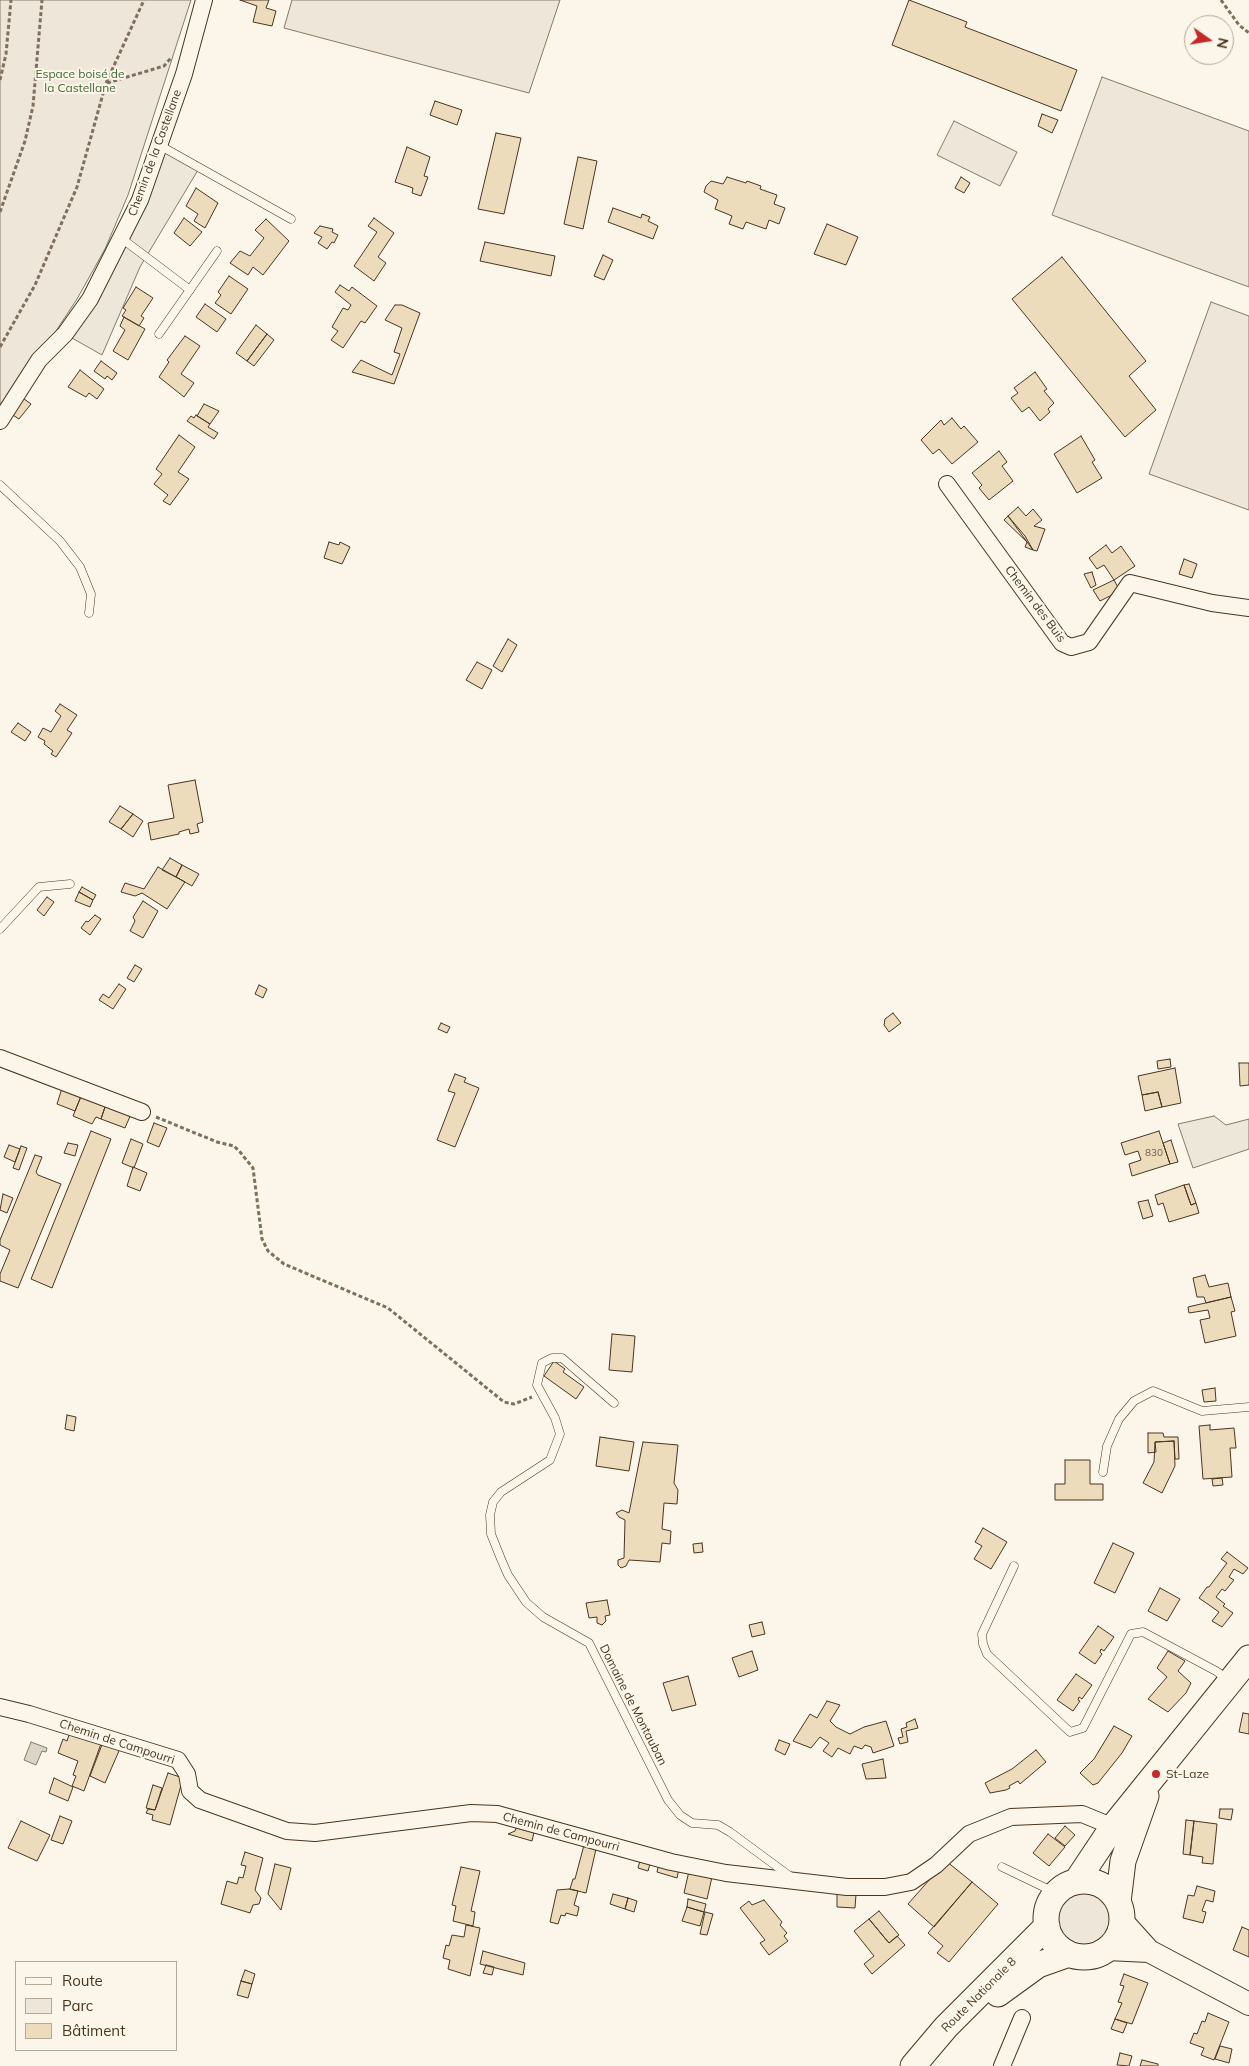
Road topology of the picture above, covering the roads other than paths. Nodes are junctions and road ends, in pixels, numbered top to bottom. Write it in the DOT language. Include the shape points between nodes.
graph roads {
  1 [pos="204,0"];
  2 [pos="159,145"];
  3 [pos="291,218"];
  4 [pos="121,238"];
  5 [pos="217,251"];
  6 [pos="190,290"];
  7 [pos="160,334"];
  8 [pos="0,420"];
  9 [pos="947,484"];
  10 [pos="0,485"];
  11 [pos="1249,608"];
  12 [pos="89,613"];
  13 [pos="70,884"];
  14 [pos="0,929"];
  15 [pos="0,1058"];
  16 [pos="142,1112"];
  17 [pos="614,1403"];
  18 [pos="1249,1407"];
  19 [pos="1103,1472"];
  20 [pos="1014,1566"];
  21 [pos="1249,1658"];
  22 [pos="1230,1682"];
  23 [pos="0,1707"];
  24 [pos="1121,1834"];
  25 [pos="1002,1867"];
  26 [pos="797,1881"];
  27 [pos="1066,1888"];
  28 [pos="1120,1911"];
  29 [pos="1047,1926"];
  30 [pos="1107,1949"];
  31 [pos="1149,1951"];
  32 [pos="1068,1954"];
  33 [pos="1249,2004"];
  34 [pos="1022,2018"];
  35 [pos="913,2066"];
  36 [pos="918,2066"];
  37 [pos="1002,2066"];
  1 -- 2 [label="street, Chemin de la Castellane" via="184,74"];
  2 -- 3 [label="lane"];
  2 -- 4 [label="street, Chemin de la Castellane" via="140,200"];
  4 -- 6 [label="lane"];
  4 -- 8 [label="street, Chemin de la Castellane" via="90,299 65,334 39,360"];
  5 -- 6 [label="lane"];
  6 -- 7 [label="lane"];
  9 -- 11 [label="street, Chemin des Buis" via="1062,643 1071,647 1089,642 1130,583 1212,603"];
  10 -- 12 [label="lane" via="60,541 80,567 91,594"];
  13 -- 14 [label="lane" via="39,888"];
  15 -- 16 [label="street"];
  17 -- 26 [label="lane, Domaine de Montauban" via="562,1358 552,1358 542,1364 537,1385 560,1434 550,1460 501,1492 493,1502 491,1534 508,1576 526,1602 543,1617 589,1643 668,1800 680,1815 692,1823 718,1825"];
  18 -- 19 [label="lane" via="1202,1411 1153,1390 1134,1401 1119,1419 1107,1446"];
  20 -- 22 [label="lane" via="982,1634 983,1644 987,1654 1070,1732 1083,1728 1131,1634 1143,1632 1216,1671"];
  21 -- 22 [label="main road"];
  22 -- 24 [label="main road" via="1151,1782"];
  23 -- 26 [label="street, Chemin de Campourri" via="178,1760 187,1774 190,1790 200,1800 287,1831 315,1833 471,1813 497,1814 671,1862 726,1873"];
  24 -- 26 [label="street, Chemin de Campourri" via="1082,1814 1011,1817 969,1834 936,1865 910,1882 885,1887 847,1887"];
  24 -- 27 [label="main road"];
  24 -- 28 [label="main road"];
  25 -- 27 [label="lane"];
  27 -- 28 [label="main road" via="1096,1883 1112,1894"];
  27 -- 29 [label="main road" via="1049,1903"];
  28 -- 30 [label="main road" via="1115,1941"];
  28 -- 31 [label="main road"];
  29 -- 32 [label="main road" via="1051,1938"];
  29 -- 35 [label="main road, Route Nationale 8" via="946,2027"];
  30 -- 31 [label="main road"];
  30 -- 32 [label="main road" via="1082,1957"];
  31 -- 33 [label="main road"];
  32 -- 36 [label="main road, Route Nationale 8" via="1038,1964 1004,1988"];
  34 -- 37 [label="street"];
}
